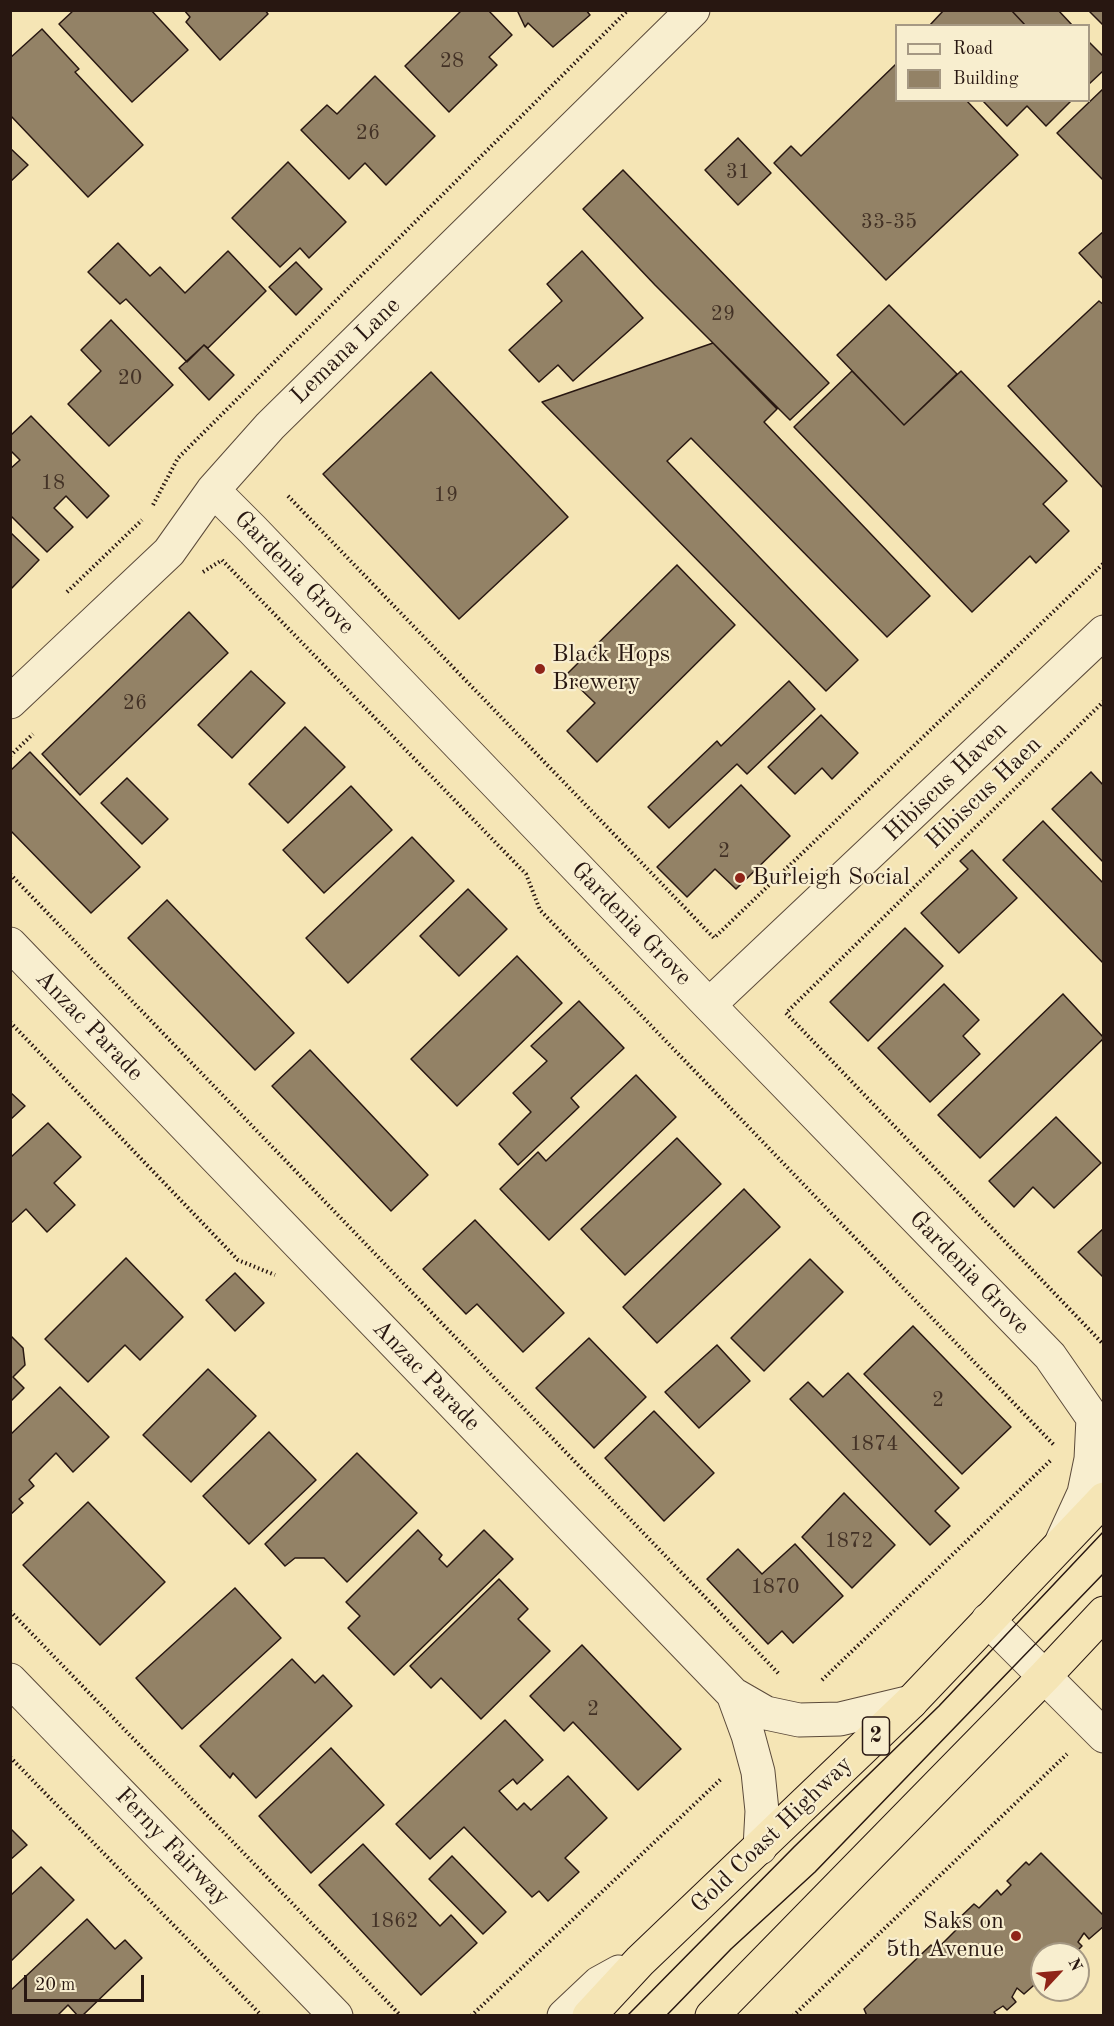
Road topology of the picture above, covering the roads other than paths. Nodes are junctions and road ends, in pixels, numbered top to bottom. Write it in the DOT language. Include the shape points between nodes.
graph roads {
  1 [pos="693,10"];
  2 [pos="213,490"];
  3 [pos="1104,632"];
  4 [pos="10,702"];
  5 [pos="10,944"];
  6 [pos="710,1005"];
  7 [pos="1100,1412"];
  8 [pos="1104,1499"];
  9 [pos="1060,1545"];
  10 [pos="1104,1613"];
  11 [pos="988,1620"];
  12 [pos="1045,1676"];
  13 [pos="10,1680"];
  14 [pos="733,1694"];
  15 [pos="911,1702"];
  16 [pos="1104,1736"];
  17 [pos="760,1848"];
  18 [pos="640,1961"];
  19 [pos="334,2015"];
  20 [pos="564,2016"];
  21 [pos="589,2016"];
  22 [pos="712,2016"];
  1 -- 2 [label="street, Lemana Lane" via="270,426"];
  2 -- 4 [label="street, Lemana Lane" via="169,552"];
  2 -- 6 [label="street, Gardenia Grove"];
  3 -- 6 [label="street, Hibiscus Haven"];
  5 -- 14 [label="street, Anzac Parade"];
  6 -- 7 [label="street, Gardenia Grove"];
  7 -- 9 [label="street, Gardenia Grove" via="1084,1493"];
  8 -- 9 [label="highway, Gold Coast Highway / 2"];
  9 -- 11 [label="highway, Gold Coast Highway / 2"];
  10 -- 12 [label="highway"];
  11 -- 12 [label="street"];
  11 -- 15 [label="highway, Gold Coast Highway / 2"];
  12 -- 16 [label="street"];
  12 -- 22 [label="highway"];
  13 -- 19 [label="street, Ferny Fairway"];
  14 -- 15 [label="street" via="766,1713 799,1720 840,1719"];
  14 -- 17 [label="street, Anzac Parade" via="758,1772"];
  15 -- 17 [label="highway, Gold Coast Highway / 2"];
  17 -- 18 [label="highway, Gold Coast Highway / 2"];
  18 -- 20 [label="street" via="599,1983"];
  18 -- 21 [label="highway, Gold Coast Highway / 2"];
}
